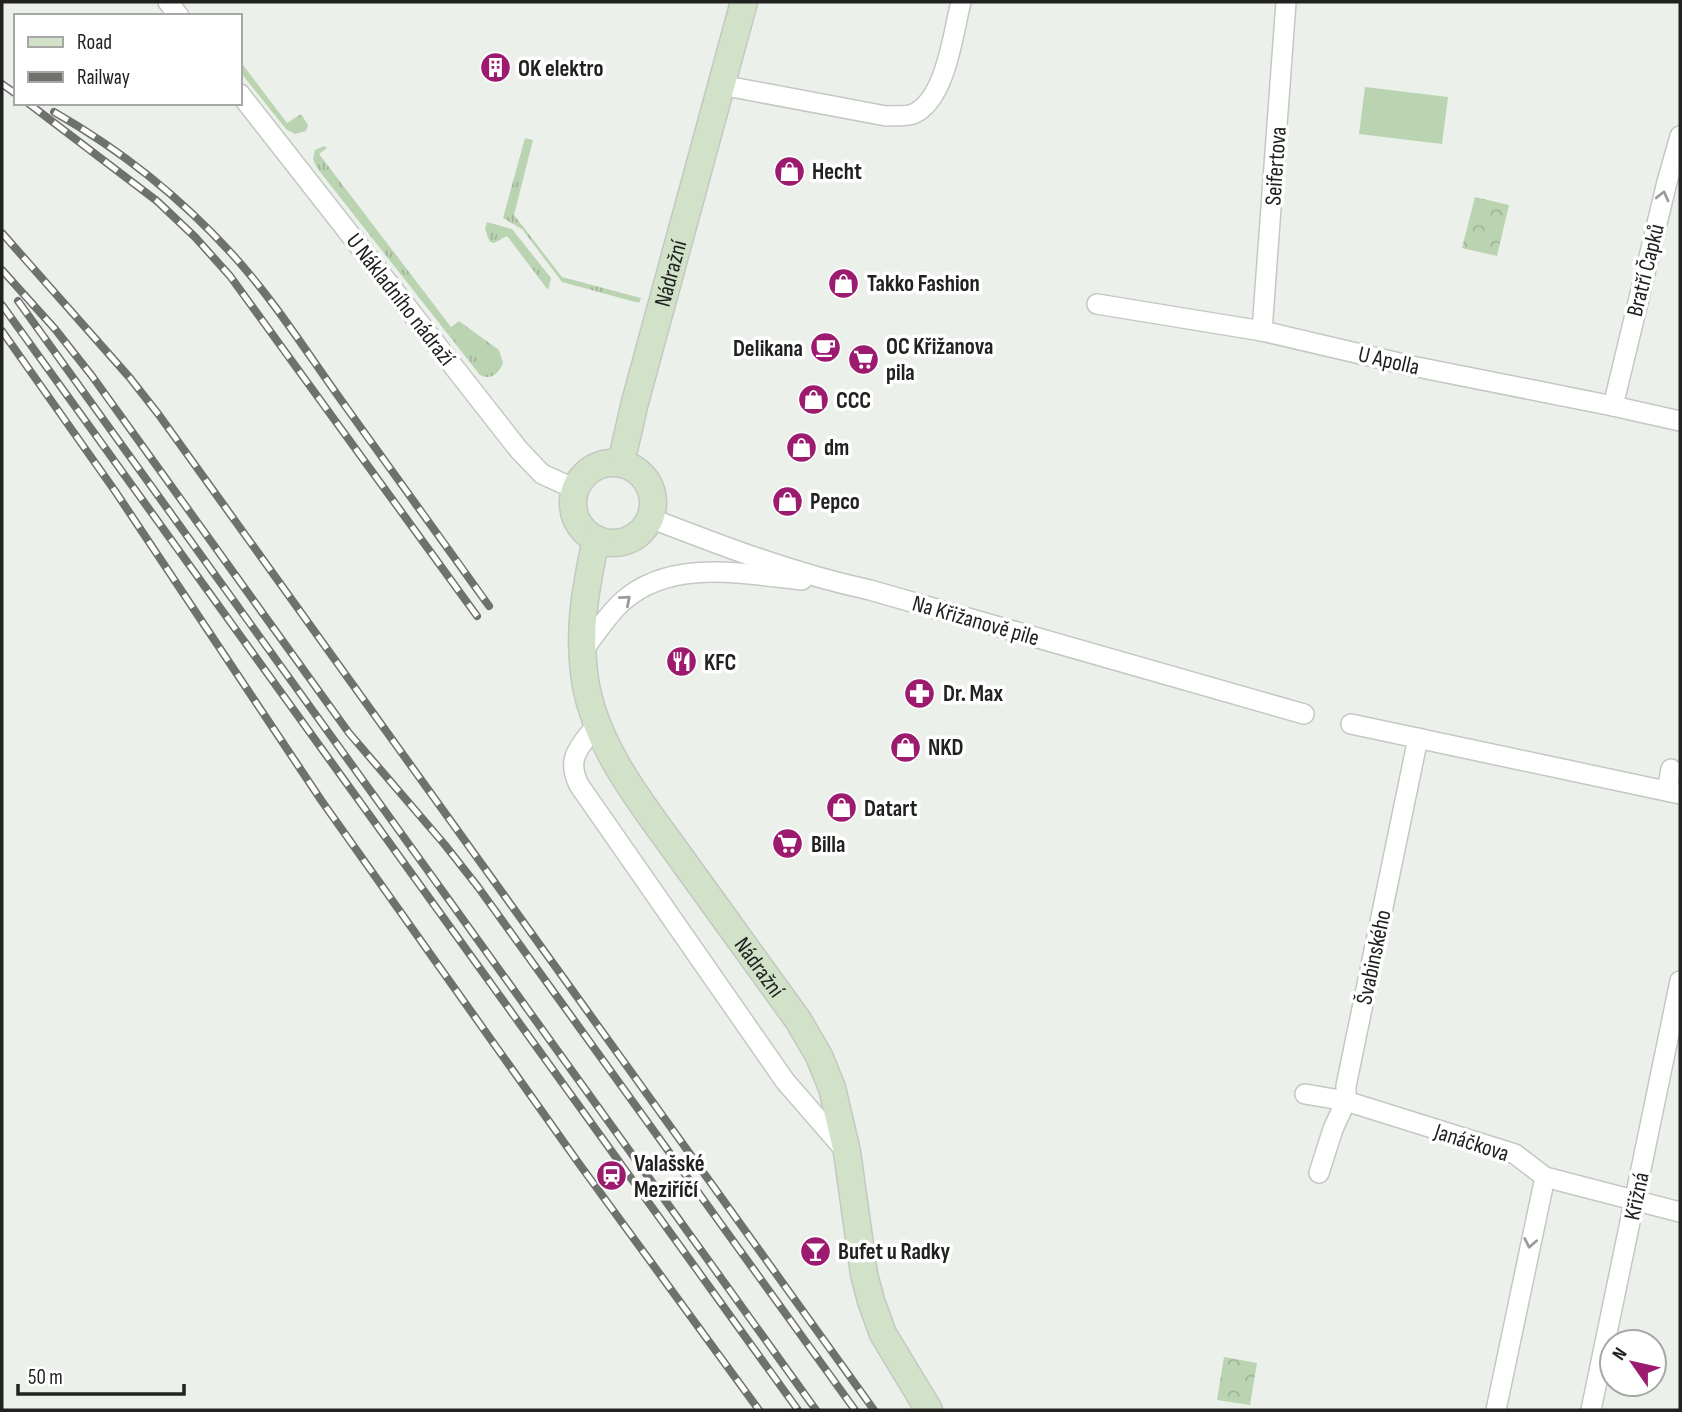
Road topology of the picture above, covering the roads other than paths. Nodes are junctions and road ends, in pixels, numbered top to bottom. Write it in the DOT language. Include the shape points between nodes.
graph roads {
  1 [pos="744,2"];
  2 [pos="961,2"];
  3 [pos="1286,2"];
  4 [pos="721,85"];
  5 [pos="242,97"];
  6 [pos="1680,135"];
  7 [pos="1097,304"];
  8 [pos="1262,331"];
  9 [pos="1613,406"];
  10 [pos="1680,421"];
  11 [pos="621,463"];
  12 [pos="575,489"];
  13 [pos="650,518"];
  14 [pos="596,539"];
  15 [pos="838,583"];
  16 [pos="582,652"];
  17 [pos="1304,714"];
  18 [pos="597,724"];
  19 [pos="1350,724"];
  20 [pos="1418,738"];
  21 [pos="1671,769"];
  22 [pos="1674,793"];
  23 [pos="1680,981"];
  24 [pos="1305,1094"];
  25 [pos="1346,1101"];
  26 [pos="847,1152"];
  27 [pos="1319,1173"];
  28 [pos="1545,1177"];
  29 [pos="1635,1199"];
  30 [pos="1680,1212"];
  31 [pos="929,1410"];
  32 [pos="1496,1410"];
  33 [pos="1591,1410"];
  1 -- 4 [label="main road, Nádražní"];
  2 -- 4 [label="street" via="939,88 928,104 912,115 886,116"];
  3 -- 8 [label="street, Seifertova"];
  4 -- 11 [label="main road, Nádražní"];
  5 -- 12 [label="street, U Nákladního nádraží" via="519,450 542,474"];
  9 -- 6 [label="street, Bratří Čapků, one-way"];
  7 -- 8 [label="street, U Apolla"];
  8 -- 9 [label="street, U Apolla"];
  9 -- 10 [label="street, U Apolla"];
  11 -- 12 [label="main road" via="593,468"];
  11 -- 13 [label="main road" via="646,480 653,502"];
  12 -- 14 [label="main road" via="575,514 583,529"];
  13 -- 14 [label="main road" via="628,540 609,543"];
  13 -- 15 [label="street, Na Křižanově pile"];
  14 -- 16 [label="main road, Nádražní" via="583,598"];
  16 -- 15 [label="street, one-way" via="623,601 647,585 673,576 713,572"];
  15 -- 17 [label="street, Na Křižanově pile"];
  16 -- 18 [label="main road, Nádražní"];
  18 -- 26 [label="main road, Nádražní" via="632,789 808,1036 830,1080"];
  18 -- 26 [label="street" via="573,760 579,785 785,1081"];
  19 -- 20 [label="street"];
  20 -- 22 [label="street"];
  20 -- 25 [label="street, Švabinského"];
  21 -- 22 [label="street"];
  23 -- 29 [label="street, Křižná"];
  24 -- 25 [label="street, Janáčkova"];
  25 -- 27 [label="street, Švabinského"];
  25 -- 28 [label="street, Janáčkova" via="1515,1154"];
  26 -- 31 [label="main road, Nádražní" via="871,1301 883,1334"];
  28 -- 29 [label="street, Janáčkova"];
  28 -- 32 [label="street, one-way"];
  29 -- 30 [label="street, Janáčkova"];
  29 -- 33 [label="street, Křižná"];
}
